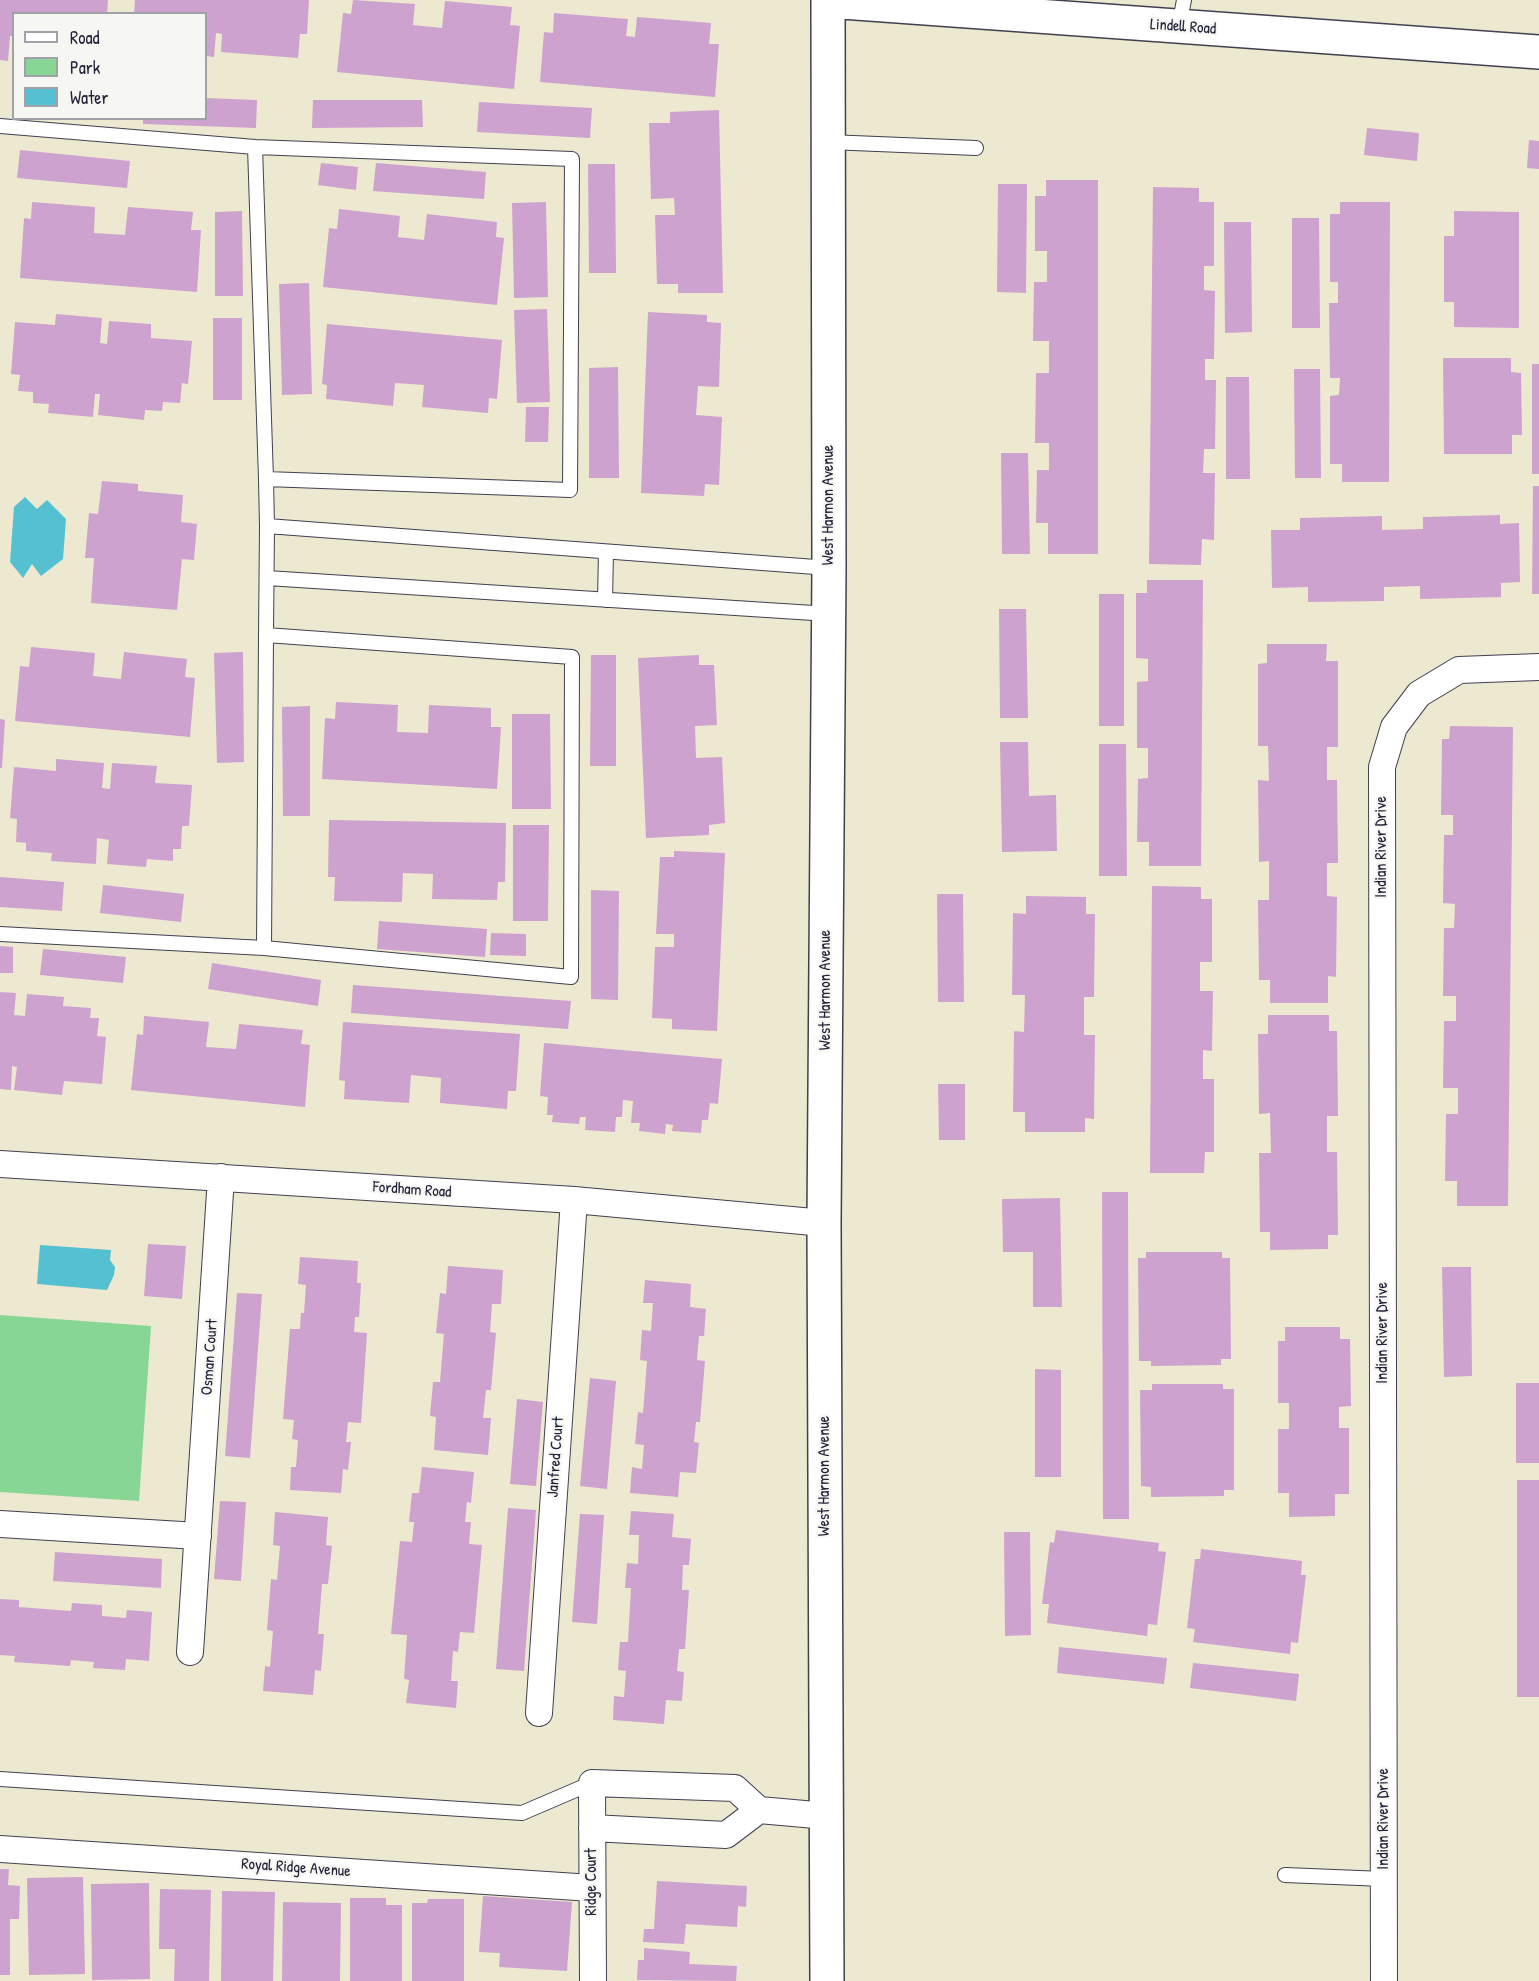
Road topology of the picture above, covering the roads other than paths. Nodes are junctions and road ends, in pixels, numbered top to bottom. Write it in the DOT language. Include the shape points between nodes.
graph roads {
  1 [pos="828,1"];
  2 [pos="1182,13"];
  3 [pos="1539,52"];
  4 [pos="0,126"];
  5 [pos="828,142"];
  6 [pos="255,147"];
  7 [pos="976,148"];
  8 [pos="266,479"];
  9 [pos="267,526"];
  10 [pos="606,552"];
  11 [pos="830,568"];
  12 [pos="267,578"];
  13 [pos="605,600"];
  14 [pos="829,614"];
  15 [pos="266,635"];
  16 [pos="1539,667"];
  17 [pos="0,934"];
  18 [pos="264,948"];
  19 [pos="0,1164"];
  20 [pos="221,1177"];
  21 [pos="574,1200"];
  22 [pos="824,1223"];
  23 [pos="0,1524"];
  24 [pos="198,1536"];
  25 [pos="190,1652"];
  26 [pos="538,1713"];
  27 [pos="0,1779"];
  28 [pos="592,1783"];
  29 [pos="759,1810"];
  30 [pos="827,1816"];
  31 [pos="592,1827"];
  32 [pos="0,1849"];
  33 [pos="1285,1875"];
  34 [pos="1384,1879"];
  35 [pos="592,1888"];
  36 [pos="593,1981"];
  37 [pos="827,1981"];
  38 [pos="1384,1981"];
  1 -- 2 [label="main road, Lindell Road"];
  1 -- 5 [label="main road, West Harmon Avenue"];
  2 -- 3 [label="main road, Lindell Road"];
  4 -- 6 [label="lane"];
  5 -- 7 [label="lane"];
  5 -- 11 [label="main road, West Harmon Avenue"];
  6 -- 8 [label="lane"];
  6 -- 8 [label="lane" via="572,159 570,490"];
  8 -- 9 [label="lane"];
  9 -- 10 [label="lane"];
  9 -- 12 [label="lane"];
  10 -- 11 [label="lane"];
  10 -- 13 [label="lane"];
  11 -- 14 [label="main road, West Harmon Avenue"];
  12 -- 13 [label="lane"];
  12 -- 15 [label="lane"];
  13 -- 14 [label="lane"];
  14 -- 22 [label="main road, West Harmon Avenue"];
  15 -- 18 [label="lane"];
  15 -- 18 [label="lane" via="572,657 571,977"];
  16 -- 34 [label="street, Indian River Drive" via="1459,670 1419,694 1394,727 1382,767"];
  17 -- 18 [label="lane"];
  19 -- 20 [label="street, Fordham Road"];
  20 -- 21 [label="street, Fordham Road"];
  20 -- 24 [label="street, Osman Court"];
  21 -- 22 [label="street, Fordham Road"];
  21 -- 26 [label="street, Janfred Court"];
  22 -- 30 [label="main road, West Harmon Avenue"];
  23 -- 24 [label="street"];
  24 -- 25 [label="street, Osman Court"];
  27 -- 28 [label="lane" via="522,1813"];
  28 -- 29 [label="street" via="735,1788"];
  28 -- 31 [label="street, Ridge Court"];
  29 -- 30 [label="street"];
  29 -- 31 [label="street" via="726,1835"];
  30 -- 37 [label="main road, West Harmon Avenue"];
  31 -- 35 [label="street, Ridge Court"];
  32 -- 35 [label="street, Royal Ridge Avenue"];
  33 -- 34 [label="lane"];
  34 -- 38 [label="street, Indian River Drive"];
  35 -- 36 [label="street, Ridge Court"];
}
